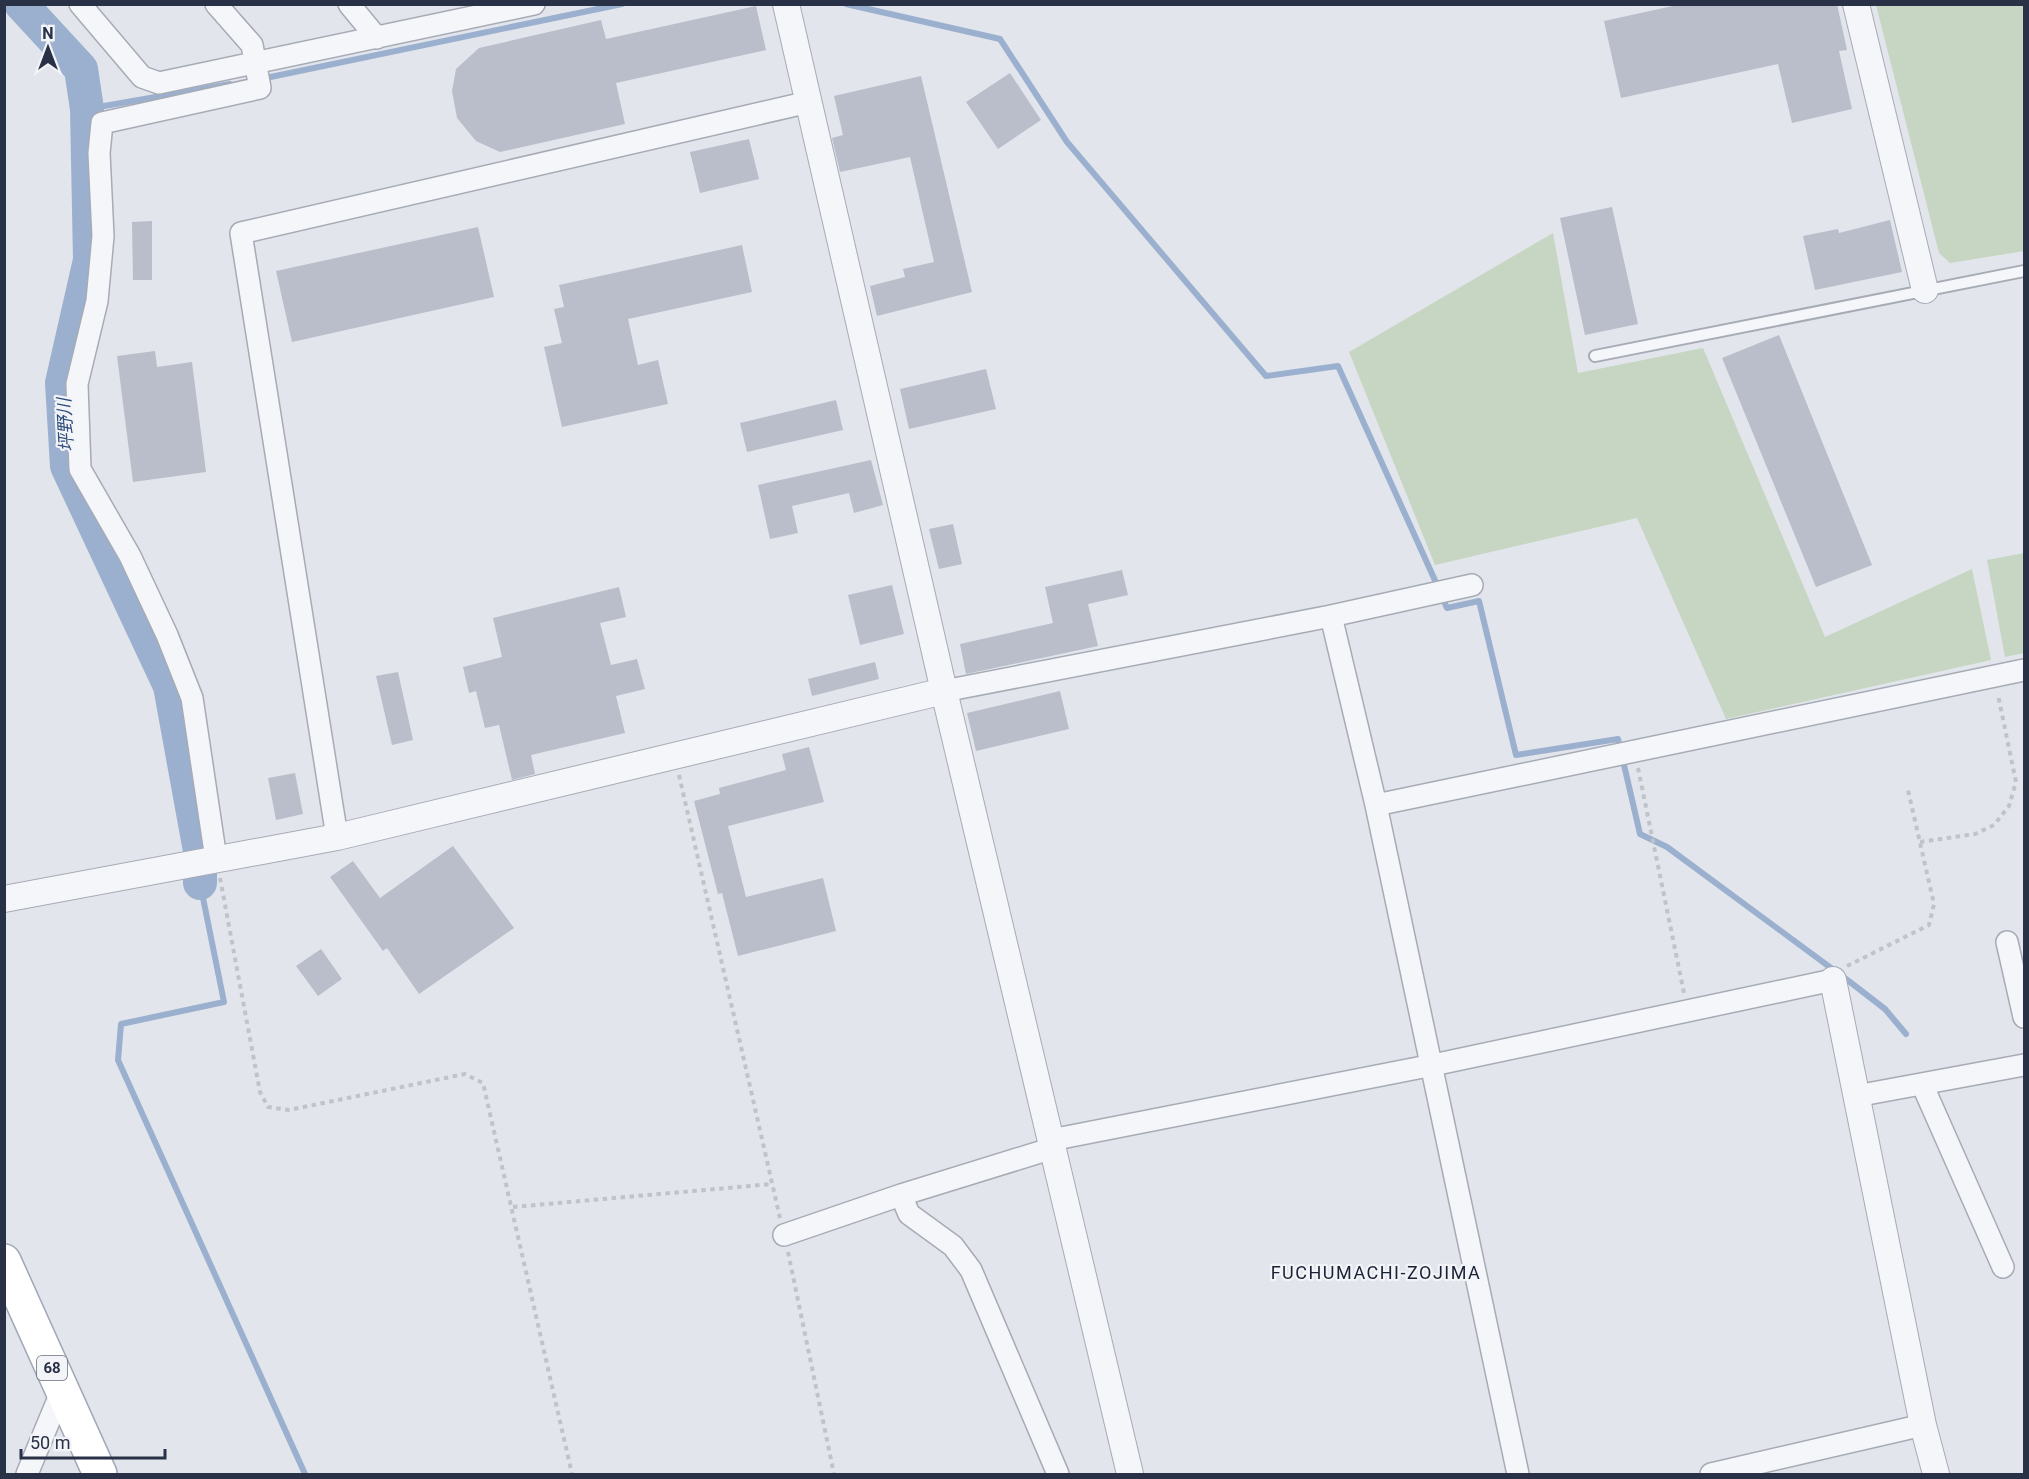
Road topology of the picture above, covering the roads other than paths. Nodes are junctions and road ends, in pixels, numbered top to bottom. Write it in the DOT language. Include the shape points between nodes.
graph roads {
  1 [pos="80,4"];
  2 [pos="216,4"];
  3 [pos="349,4"];
  4 [pos="534,4"];
  5 [pos="786,4"];
  6 [pos="1856,4"];
  7 [pos="485,10"];
  8 [pos="377,38"];
  9 [pos="255,61"];
  10 [pos="809,102"];
  11 [pos="2025,272"];
  12 [pos="1925,290"];
  13 [pos="1595,356"];
  14 [pos="1472,585"];
  15 [pos="1331,616"];
  16 [pos="2025,670"];
  17 [pos="944,692"];
  18 [pos="1377,805"];
  19 [pos="337,837"];
  20 [pos="216,859"];
  21 [pos="4,899"];
  22 [pos="2007,942"];
  23 [pos="1833,980"];
  24 [pos="2025,1017"];
  25 [pos="1433,1065"];
  26 [pos="2025,1065"];
  27 [pos="1922,1084"];
  28 [pos="1856,1096"];
  29 [pos="1052,1144"];
  30 [pos="901,1195"];
  31 [pos="784,1235"];
  32 [pos="4,1261"];
  33 [pos="2003,1267"];
  34 [pos="62,1390"];
  35 [pos="1923,1425"];
  36 [pos="27,1474"];
  37 [pos="100,1474"];
  38 [pos="1058,1474"];
  39 [pos="1130,1474"];
  40 [pos="1518,1474"];
  41 [pos="1711,1474"];
  42 [pos="1936,1474"];
  1 -- 9 [label="street" via="142,77 159,82"];
  2 -- 9 [label="street" via="252,45"];
  3 -- 8 [label="street"];
  4 -- 7 [label="street"];
  5 -- 10 [label="street"];
  6 -- 12 [label="street"];
  7 -- 8 [label="street"];
  8 -- 9 [label="street"];
  9 -- 20 [label="street" via="260,88 102,123 102,247 97,301 77,384 80,469 130,556 192,698"];
  10 -- 17 [label="street"];
  10 -- 19 [label="street" via="241,233"];
  11 -- 12 [label="lane"];
  12 -- 13 [label="lane"];
  14 -- 15 [label="street"];
  15 -- 17 [label="street"];
  15 -- 18 [label="street"];
  16 -- 18 [label="street"];
  17 -- 19 [label="street"];
  17 -- 29 [label="street"];
  18 -- 25 [label="street"];
  19 -- 20 [label="street"];
  20 -- 21 [label="street"];
  22 -- 24 [label="street"];
  23 -- 25 [label="street"];
  23 -- 28 [label="street"];
  25 -- 29 [label="street"];
  25 -- 40 [label="street"];
  26 -- 27 [label="street"];
  27 -- 28 [label="street"];
  27 -- 33 [label="street"];
  28 -- 35 [label="street"];
  29 -- 30 [label="street"];
  29 -- 39 [label="street"];
  30 -- 31 [label="street"];
  30 -- 38 [label="street" via="909,1214 953,1246 971,1270"];
  32 -- 34 [label="main road, 68"];
  34 -- 36 [label="street"];
  34 -- 37 [label="main road, 68"];
  35 -- 41 [label="street"];
  35 -- 42 [label="street"];
}
